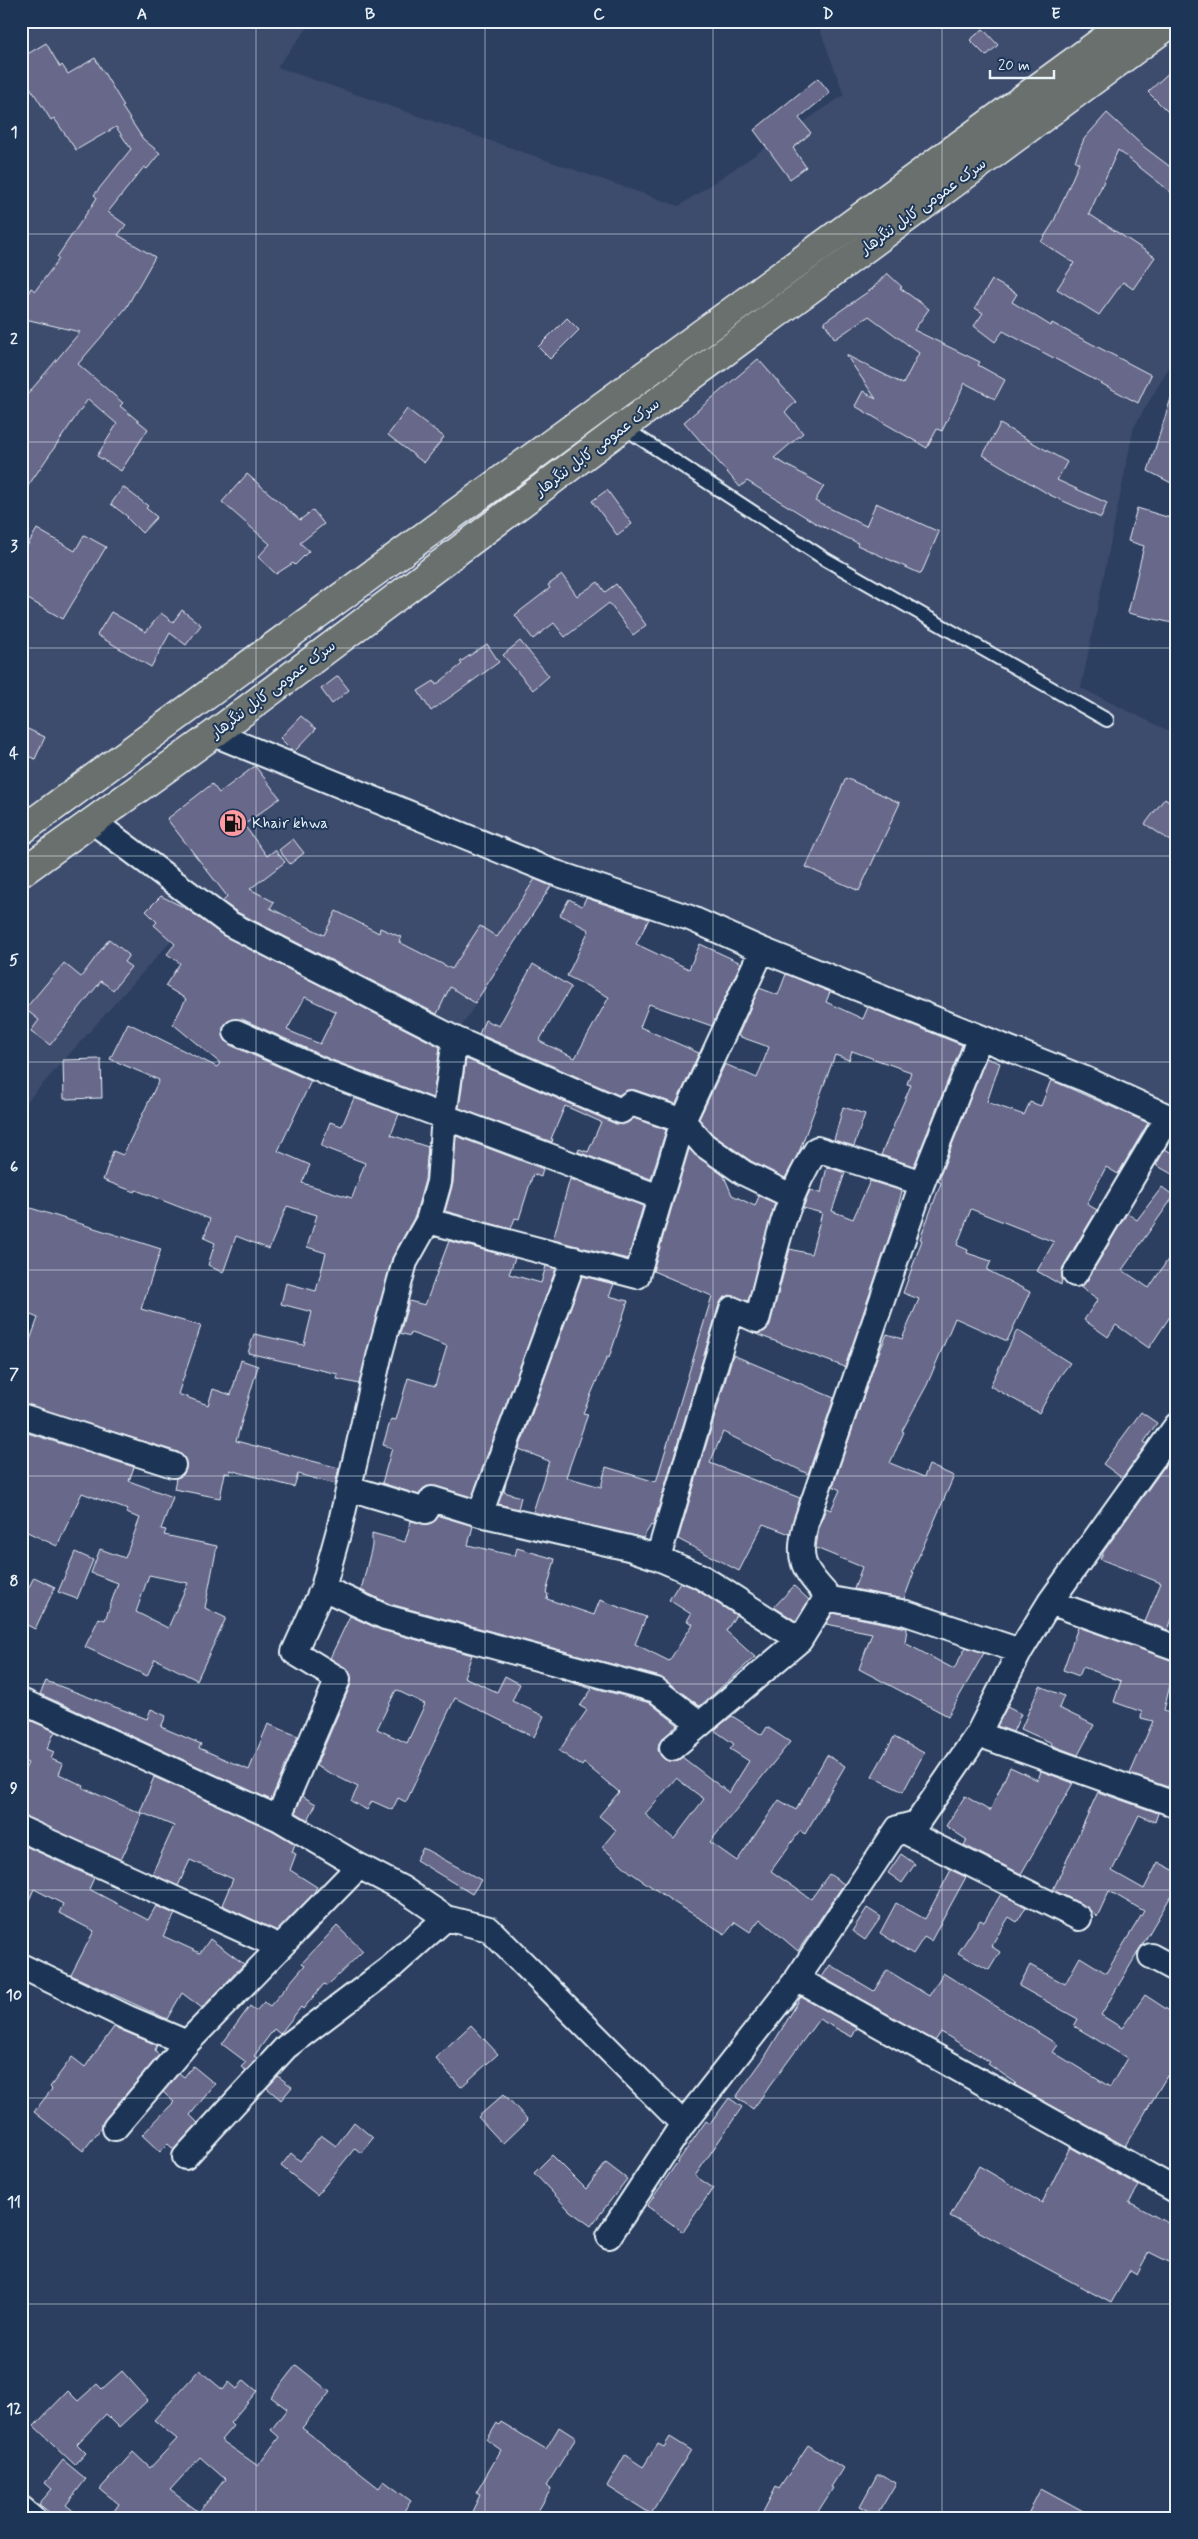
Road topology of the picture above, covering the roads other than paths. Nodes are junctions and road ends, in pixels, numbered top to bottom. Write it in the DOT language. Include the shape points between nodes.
graph roads {
  1 [pos="1129,21"];
  2 [pos="1174,21"];
  3 [pos="623,427"];
  4 [pos="1107,720"];
  5 [pos="214,734"];
  6 [pos="92,822"];
  7 [pos="21,831"];
  8 [pos="21,873"];
  9 [pos="762,950"];
  10 [pos="236,1032"];
  11 [pos="980,1037"];
  12 [pos="455,1039"];
  13 [pos="444,1116"];
  14 [pos="1173,1119"];
  15 [pos="683,1121"];
  16 [pos="922,1183"];
  17 [pos="791,1196"];
  18 [pos="659,1197"];
  19 [pos="428,1221"];
  20 [pos="574,1259"];
  21 [pos="1075,1274"];
  22 [pos="21,1416"];
  23 [pos="1177,1425"];
  24 [pos="173,1465"];
  25 [pos="349,1488"];
  26 [pos="480,1514"];
  27 [pos="658,1558"];
  28 [pos="322,1588"];
  29 [pos="826,1598"];
  30 [pos="1050,1602"];
  31 [pos="800,1640"];
  32 [pos="1177,1648"];
  33 [pos="1020,1651"];
  34 [pos="21,1701"];
  35 [pos="698,1723"];
  36 [pos="978,1734"];
  37 [pos="672,1748"];
  38 [pos="1177,1804"];
  39 [pos="278,1818"];
  40 [pos="898,1828"];
  41 [pos="21,1829"];
  42 [pos="359,1866"];
  43 [pos="446,1918"];
  44 [pos="1079,1918"];
  45 [pos="280,1946"];
  46 [pos="1151,1956"];
  47 [pos="21,1966"];
  48 [pos="1177,1970"];
  49 [pos="796,1979"];
  50 [pos="187,2043"];
  51 [pos="683,2124"];
  52 [pos="115,2128"];
  53 [pos="185,2157"];
  54 [pos="1177,2191"];
  55 [pos="609,2236"];
  56 [pos="21,2508"];
  57 [pos="33,2518"];
  1 -- 7 [label="highway, سرک عمومی کابل ننگرهار"];
  2 -- 3 [label="highway, سرک عمومی کابل ننگرهار"];
  3 -- 4 [label="lane" via="825,559"];
  3 -- 5 [label="highway, سرک عمومی کابل ننگرهار"];
  5 -- 6 [label="highway, سرک عمومی کابل ننگرهار"];
  5 -- 9 [label="street" via="553,872 690,918"];
  6 -- 8 [label="highway, سرک عمومی کابل ننگرهار"];
  6 -- 12 [label="street" via="230,924"];
  9 -- 11 [label="street"];
  9 -- 15 [label="street"];
  10 -- 13 [label="street" via="327,1073"];
  11 -- 14 [label="street"];
  11 -- 16 [label="street"];
  12 -- 13 [label="street"];
  12 -- 15 [label="street" via="621,1111 632,1104"];
  13 -- 18 [label="street"];
  13 -- 19 [label="street" via="439,1182"];
  14 -- 21 [label="street"];
  15 -- 17 [label="street" via="704,1145 744,1173"];
  15 -- 18 [label="street"];
  16 -- 17 [label="street" via="817,1149 801,1172"];
  16 -- 29 [label="street" via="800,1548 809,1575 827,1595"];
  17 -- 27 [label="street" via="757,1320 732,1309"];
  18 -- 20 [label="street" via="638,1276"];
  19 -- 20 [label="street"];
  19 -- 25 [label="street" via="405,1262"];
  20 -- 26 [label="street"];
  22 -- 24 [label="street"];
  23 -- 30 [label="street"];
  25 -- 26 [label="street" via="426,1511 432,1499"];
  25 -- 28 [label="street"];
  26 -- 27 [label="street" via="629,1548"];
  27 -- 31 [label="street" via="700,1576"];
  28 -- 35 [label="street" via="385,1616 656,1690"];
  28 -- 39 [label="street" via="294,1652 338,1679"];
  29 -- 31 [label="street"];
  29 -- 33 [label="street" via="906,1613"];
  30 -- 32 [label="street"];
  30 -- 33 [label="street"];
  31 -- 35 [label="street"];
  33 -- 36 [label="street"];
  34 -- 39 [label="street"];
  35 -- 37 [label="street"];
  36 -- 38 [label="street"];
  36 -- 40 [label="street" via="917,1823"];
  39 -- 42 [label="street"];
  40 -- 44 [label="street"];
  40 -- 49 [label="street"];
  41 -- 45 [label="street"];
  42 -- 43 [label="street" via="403,1889"];
  42 -- 45 [label="street"];
  43 -- 51 [label="street" via="489,1929"];
  43 -- 53 [label="street" via="389,1968 286,2047"];
  45 -- 50 [label="street"];
  46 -- 48 [label="street"];
  47 -- 50 [label="street"];
  49 -- 51 [label="street"];
  49 -- 54 [label="street"];
  50 -- 52 [label="street"];
  51 -- 55 [label="street"];
  56 -- 57 [label="street"];
}
